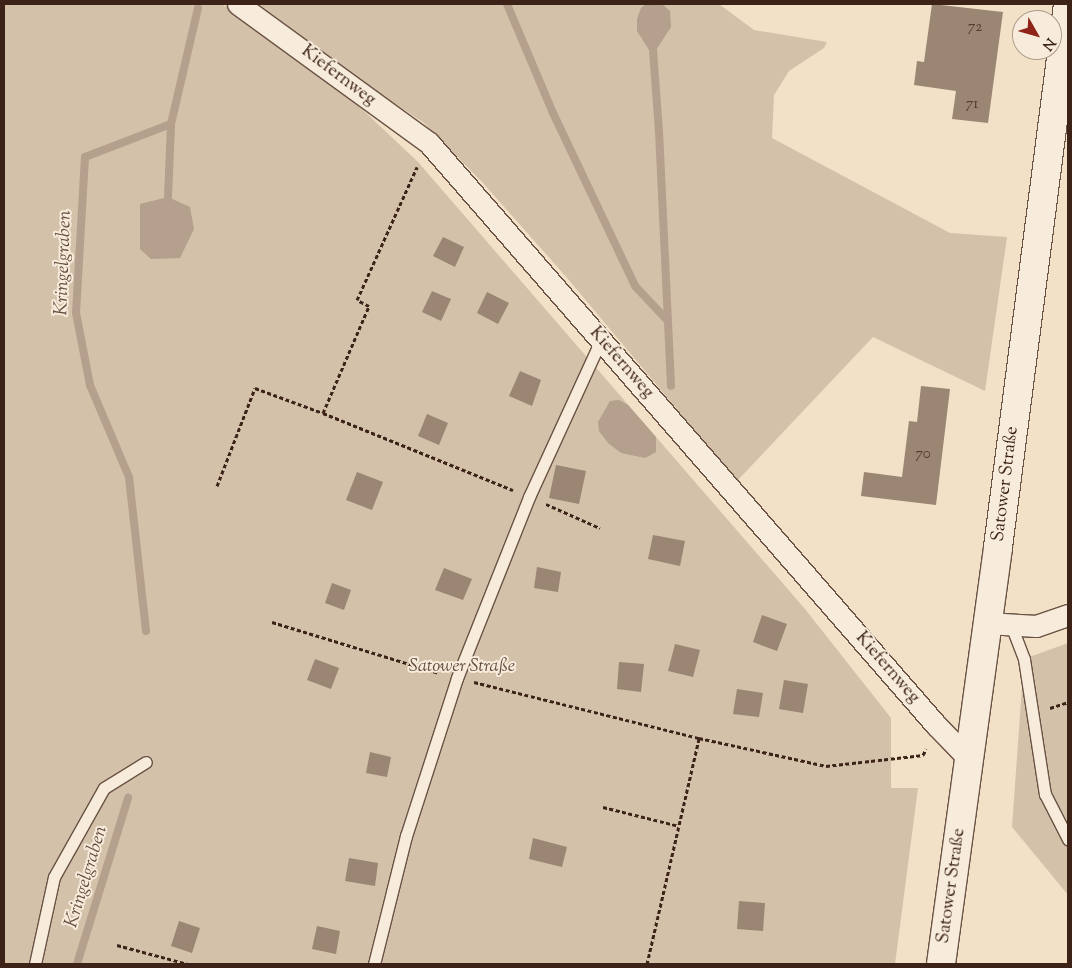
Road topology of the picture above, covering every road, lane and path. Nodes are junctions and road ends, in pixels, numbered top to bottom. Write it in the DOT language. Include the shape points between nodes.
graph roads {
  1 [pos="238,4"];
  2 [pos="1068,4"];
  3 [pos="429,143"];
  4 [pos="601,340"];
  5 [pos="323,413"];
  6 [pos="218,486"];
  7 [pos="529,497"];
  8 [pos="600,528"];
  9 [pos="1068,615"];
  10 [pos="272,622"];
  11 [pos="999,624"];
  12 [pos="457,678"];
  13 [pos="936,725"];
  14 [pos="699,738"];
  15 [pos="970,760"];
  16 [pos="146,762"];
  17 [pos="603,807"];
  18 [pos="679,826"];
  19 [pos="1068,839"];
  20 [pos="117,945"];
  21 [pos="35,964"];
  22 [pos="188,964"];
  23 [pos="374,964"];
  24 [pos="647,964"];
  25 [pos="941,964"];
  1 -- 3 [label="street, Kiefernweg"];
  2 -- 11 [label="main road, Satower Straße"];
  3 -- 4 [label="street, Kiefernweg"];
  3 -- 5 [label="path" via="357,300 370,306"];
  4 -- 7 [label="lane"];
  4 -- 13 [label="street, Kiefernweg"];
  5 -- 6 [label="path" via="255,388"];
  5 -- 7 [label="path"];
  7 -- 8 [label="path"];
  7 -- 12 [label="lane"];
  9 -- 11 [label="street" via="1036,626"];
  10 -- 12 [label="path"];
  11 -- 15 [label="main road, Satower Straße"];
  11 -- 19 [label="lane" via="1024,659 1045,794"];
  12 -- 14 [label="path"];
  12 -- 23 [label="lane" via="406,836"];
  13 -- 14 [label="path" via="923,754 826,766"];
  13 -- 15 [label="street, Kiefernweg"];
  14 -- 18 [label="path"];
  15 -- 25 [label="main road, Satower Straße"];
  16 -- 21 [label="lane" via="104,788 54,877"];
  17 -- 18 [label="path"];
  18 -- 24 [label="path"];
  20 -- 22 [label="path"];
}
